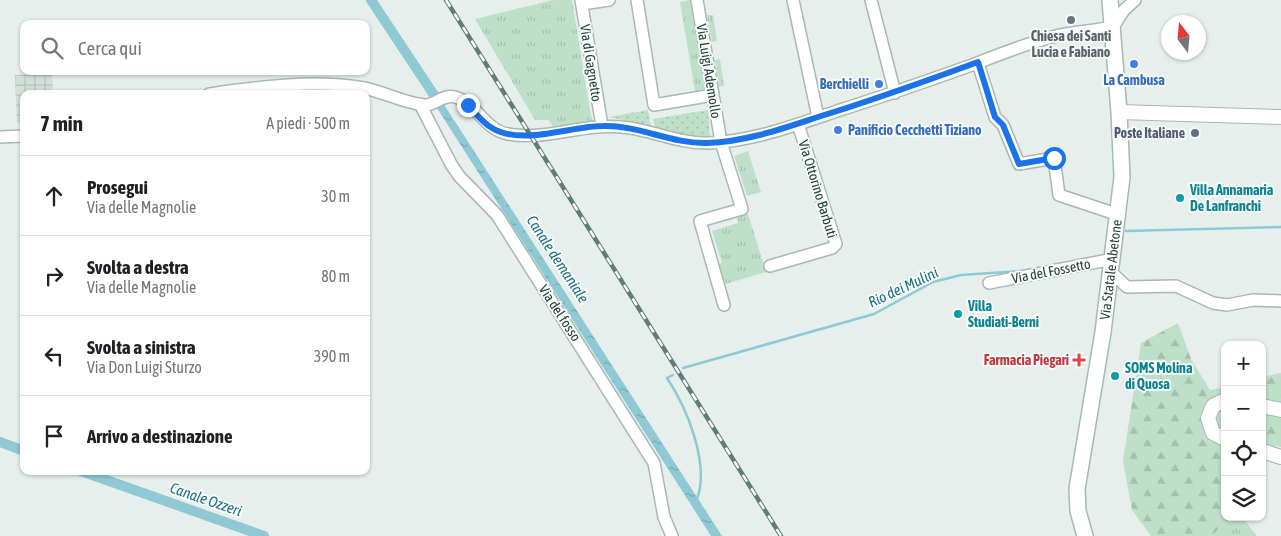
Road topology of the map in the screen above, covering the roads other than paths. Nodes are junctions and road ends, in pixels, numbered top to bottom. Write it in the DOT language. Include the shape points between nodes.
graph roads {
  1 [pos="609,0"];
  2 [pos="637,0"];
  3 [pos="697,0"];
  4 [pos="792,0"];
  5 [pos="871,0"];
  6 [pos="1110,0"];
  7 [pos="1135,0"];
  8 [pos="582,2"];
  9 [pos="1113,27"];
  10 [pos="978,62"];
  11 [pos="248,90"];
  12 [pos="895,93"];
  13 [pos="713,95"];
  14 [pos="425,104"];
  15 [pos="1119,112"];
  16 [pos="818,117"];
  17 [pos="1281,117"];
  18 [pos="798,124"];
  19 [pos="602,126"];
  20 [pos="20,136"];
  21 [pos="0,138"];
  22 [pos="721,142"];
  23 [pos="1119,215"];
  24 [pos="770,266"];
  25 [pos="1112,266"];
  26 [pos="989,283"];
  27 [pos="1281,301"];
  28 [pos="724,305"];
  29 [pos="1221,402"];
  30 [pos="1266,407"];
  31 [pos="1281,410"];
  32 [pos="1221,437"];
  33 [pos="1266,452"];
  34 [pos="1281,457"];
  35 [pos="672,536"];
  36 [pos="1085,536"];
  1 -- 8 [label="street"];
  2 -- 13 [label="street" via="654,105"];
  3 -- 13 [label="street, Via Luigi Ademollo"];
  4 -- 16 [label="street"];
  5 -- 12 [label="street"];
  6 -- 9 [label="main road, Via Statale Abetone"];
  7 -- 9 [label="street"];
  8 -- 19 [label="street, Via di Gagnetto"];
  9 -- 10 [label="street" via="1051,37"];
  9 -- 15 [label="main road, Via Statale Abetone"];
  10 -- 12 [label="street"];
  10 -- 23 [label="street" via="995,117 1003,125 1019,164 1054,158 1059,195"];
  11 -- 14 [label="street" via="332,85 364,88"];
  12 -- 16 [label="street"];
  13 -- 22 [label="street, Via Luigi Ademollo"];
  14 -- 19 [label="street" via="446,96 461,99 486,124 504,134 530,135"];
  14 -- 35 [label="street, Via del fosso" via="451,164 497,215 654,463 664,517"];
  15 -- 17 [label="street"];
  15 -- 23 [label="main road, Via Statale Abetone" via="1122,177"];
  16 -- 18 [label="street"];
  18 -- 22 [label="street"];
  18 -- 24 [label="street, Via Ottorino Barbuti" via="836,245"];
  19 -- 22 [label="street" via="633,128 676,141"];
  20 -- 21 [label="street"];
  22 -- 28 [label="street, Via Luigi Ademollo" via="742,209 700,221"];
  23 -- 25 [label="main road, Via Statale Abetone"];
  25 -- 26 [label="street, Via del Fossetto"];
  25 -- 27 [label="street" via="1127,287 1176,286 1213,303 1227,305 1253,300"];
  25 -- 36 [label="main road, Via Statale Abetone" via="1077,489 1078,511"];
  29 -- 32 [label="street" via="1213,406 1208,418 1213,433"];
  30 -- 31 [label="street"];
  33 -- 34 [label="street"];
}
